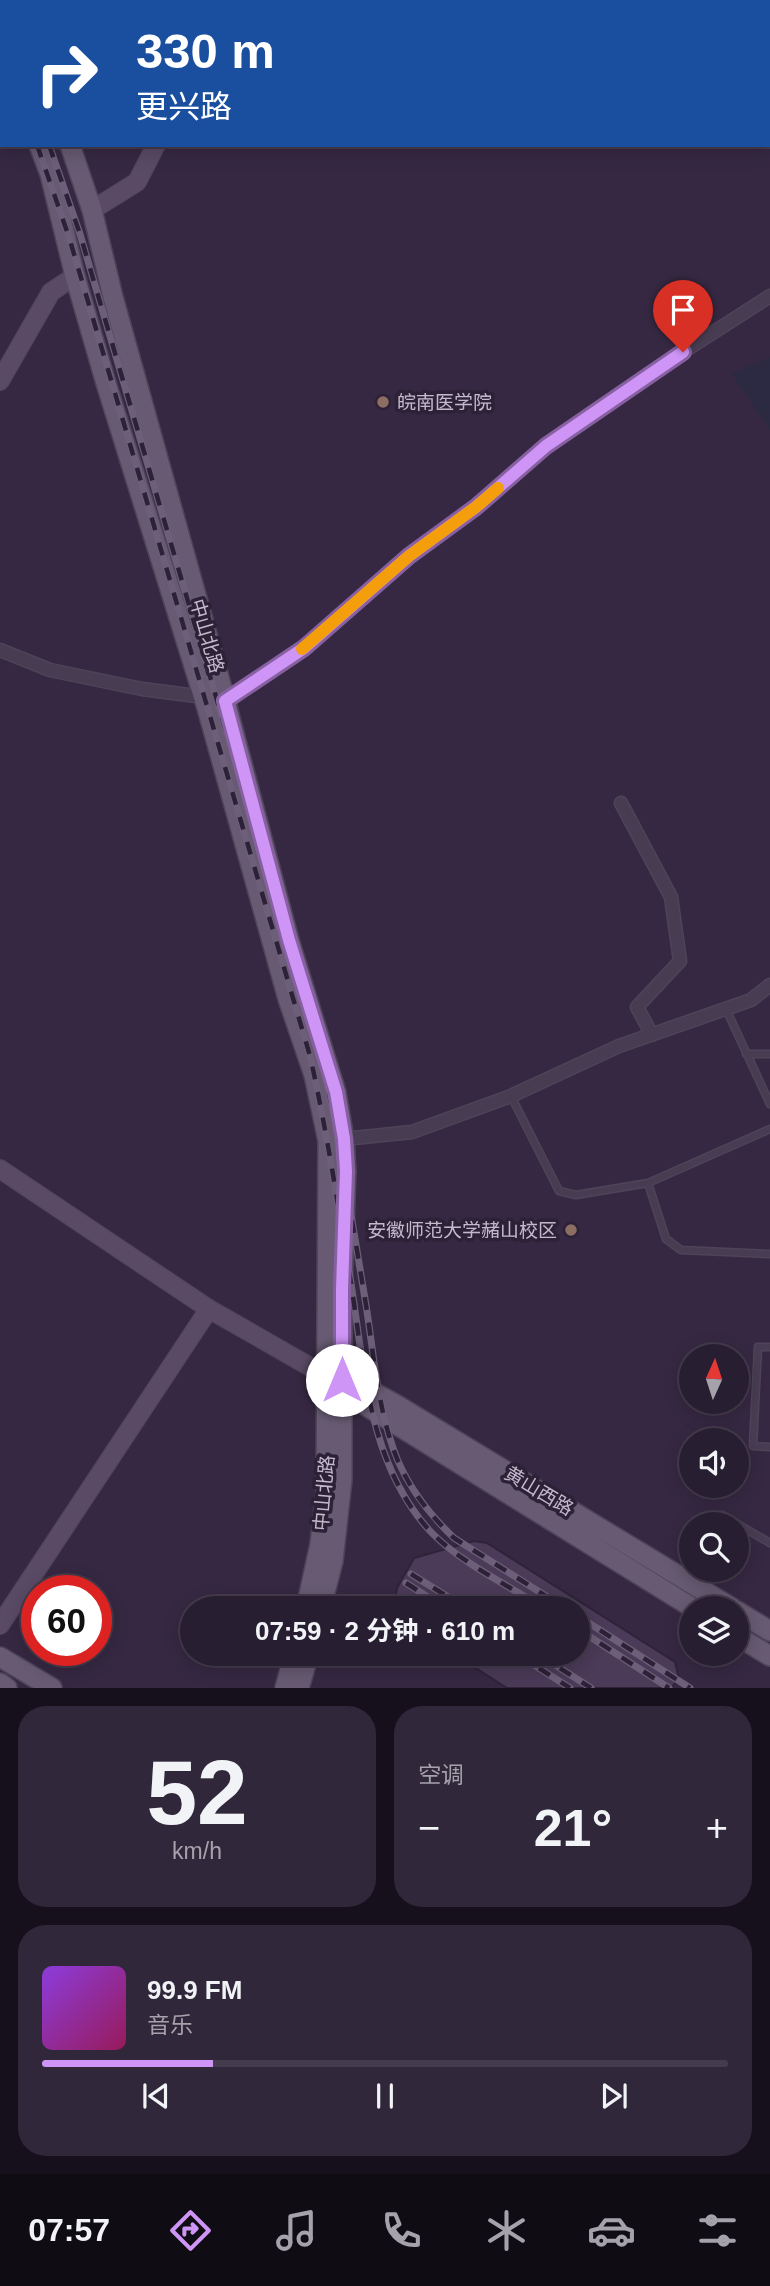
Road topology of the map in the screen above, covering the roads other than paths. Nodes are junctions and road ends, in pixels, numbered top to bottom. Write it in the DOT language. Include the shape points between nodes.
graph roads {
  1 [pos="40,147"];
  2 [pos="70,147"];
  3 [pos="155,147"];
  4 [pos="92,210"];
  5 [pos="75,276"];
  6 [pos="770,296"];
  7 [pos="0,381"];
  8 [pos="0,650"];
  9 [pos="212,702"];
  10 [pos="621,803"];
  11 [pos="770,985"];
  12 [pos="726,1009"];
  13 [pos="652,1035"];
  14 [pos="746,1054"];
  15 [pos="770,1054"];
  16 [pos="511,1096"];
  17 [pos="770,1104"];
  18 [pos="770,1129"];
  19 [pos="344,1139"];
  20 [pos="0,1170"];
  21 [pos="648,1183"];
  22 [pos="770,1254"];
  23 [pos="209,1309"];
  24 [pos="770,1347"];
  25 [pos="338,1383"];
  26 [pos="770,1447"];
  27 [pos="749,1531"];
  28 [pos="770,1543"];
  29 [pos="309,1596"];
  30 [pos="324,1596"];
  31 [pos="712,1596"];
  32 [pos="679,1599"];
  33 [pos="749,1618"];
  34 [pos="0,1625"];
  35 [pos="770,1631"];
  36 [pos="749,1643"];
  37 [pos="770,1656"];
  38 [pos="0,1657"];
  39 [pos="291,1666"];
  40 [pos="305,1666"];
  41 [pos="0,1683"];
  42 [pos="50,1687"];
  43 [pos="7,1688"];
  44 [pos="285,1688"];
  45 [pos="299,1688"];
  1 -- 5 [label="main road"];
  2 -- 4 [label="main road, 中山北路"];
  3 -- 4 [label="street" via="137,182"];
  4 -- 9 [label="main road, 中山北路"];
  5 -- 7 [label="street" via="51,292"];
  5 -- 9 [label="main road" via="131,468"];
  6 -- 9 [label="street" via="546,446 304,648"];
  8 -- 9 [label="street" via="50,670"];
  9 -- 19 [label="main road, 中山北路" via="336,1092"];
  9 -- 25 [label="main road" via="328,1141"];
  10 -- 13 [label="street" via="671,897 680,961 637,1007"];
  11 -- 12 [label="street" via="751,1000"];
  12 -- 13 [label="street"];
  12 -- 14 [label="lane"];
  13 -- 16 [label="street"];
  14 -- 15 [label="lane"];
  14 -- 17 [label="lane"];
  16 -- 19 [label="street" via="412,1132"];
  16 -- 21 [label="lane" via="559,1191 576,1195"];
  18 -- 21 [label="lane"];
  19 -- 25 [label="main road, 中山北路"];
  20 -- 23 [label="street, 黄山西路"];
  21 -- 22 [label="lane" via="666,1239 681,1250"];
  23 -- 25 [label="street, 黄山西路"];
  23 -- 34 [label="street"];
  24 -- 26 [label="lane" via="758,1347 754,1446"];
  25 -- 29 [label="main road, 中山北路" via="320,1544"];
  25 -- 30 [label="main road, 中山北路" via="342,1480 339,1523"];
  25 -- 31 [label="main road, 黄山西路" via="362,1386 395,1404"];
  25 -- 32 [label="main road, 黄山西路"];
  27 -- 28 [label="lane"];
  33 -- 35 [label="main road, 黄山西路"];
  36 -- 37 [label="main road"];
  38 -- 42 [label="main road"];
  39 -- 44 [label="main road"];
  40 -- 45 [label="main road"];
  41 -- 43 [label="main road"];
}
